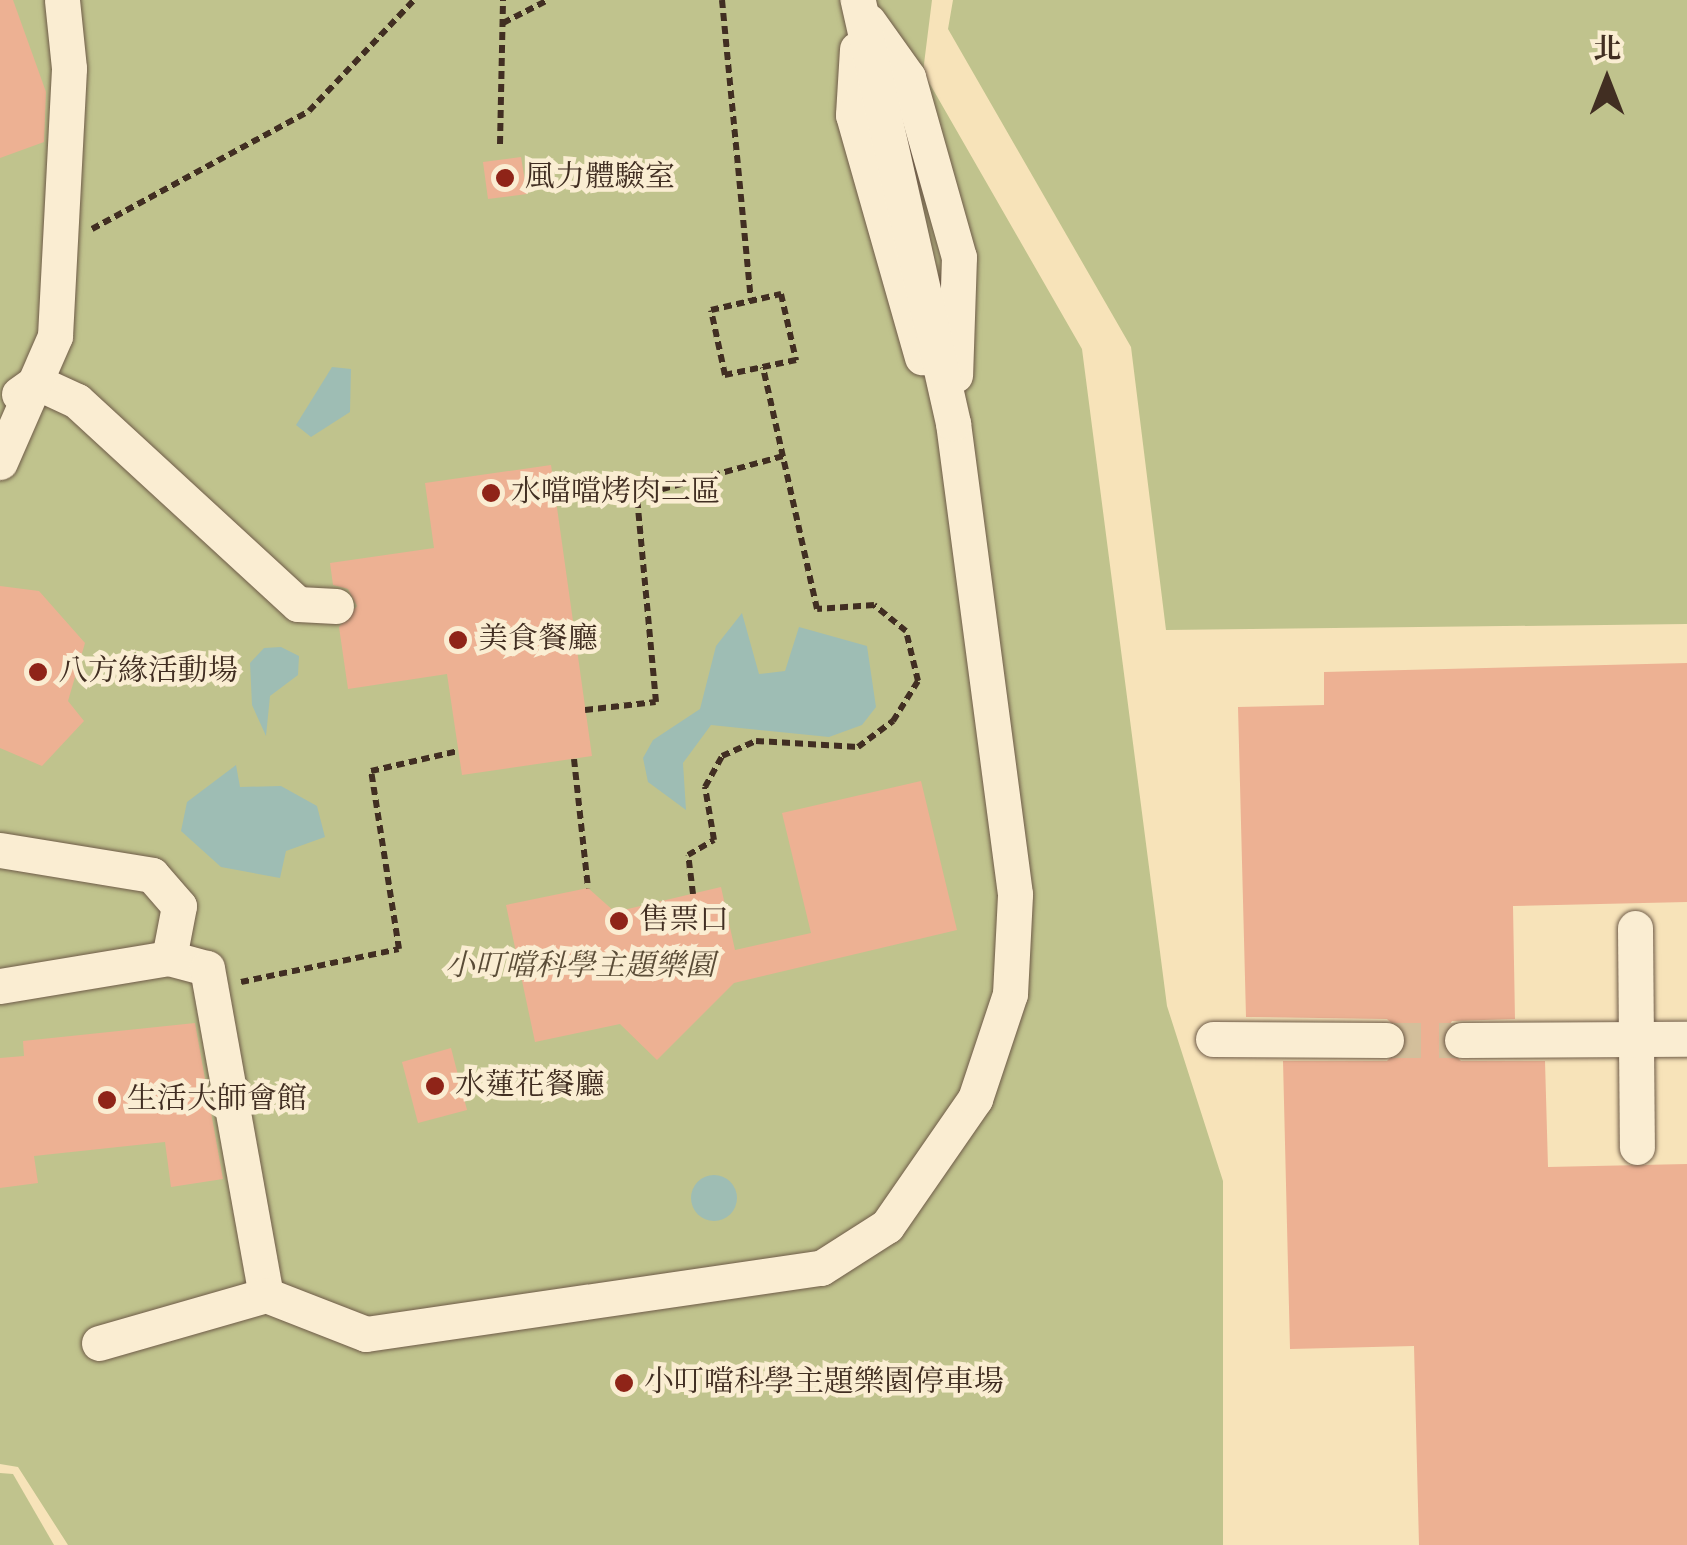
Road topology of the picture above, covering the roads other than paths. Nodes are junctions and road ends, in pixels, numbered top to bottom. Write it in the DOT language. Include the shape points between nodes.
graph roads {
  1 [pos="62,0"];
  2 [pos="859,4"];
  3 [pos="36,382"];
  4 [pos="0,408"];
  5 [pos="0,462"];
  6 [pos="336,606"];
  7 [pos="0,850"];
  8 [pos="1636,928"];
  9 [pos="169,958"];
  10 [pos="0,986"];
  11 [pos="1213,1039"];
  12 [pos="1687,1039"];
  13 [pos="1386,1040"];
  14 [pos="1462,1040"];
  15 [pos="1636,1041"];
  16 [pos="1637,1147"];
  17 [pos="266,1295"];
  18 [pos="98,1343"];
  1 -- 3 [label="lane" via="69,68 55,336"];
  2 -- 17 [label="lane" via="953,423 1014,894 1010,994 975,1099 888,1226 821,1268 366,1334"];
  3 -- 4 [label="lane"];
  3 -- 5 [label="lane"];
  3 -- 6 [label="lane" via="77,401 298,604"];
  7 -- 9 [label="lane" via="152,875 179,906"];
  8 -- 15 [label="lane"];
  9 -- 10 [label="lane"];
  9 -- 17 [label="lane" via="206,968"];
  11 -- 13 [label="lane"];
  12 -- 15 [label="lane"];
  14 -- 15 [label="lane"];
  15 -- 16 [label="lane"];
  17 -- 18 [label="lane"];
}
